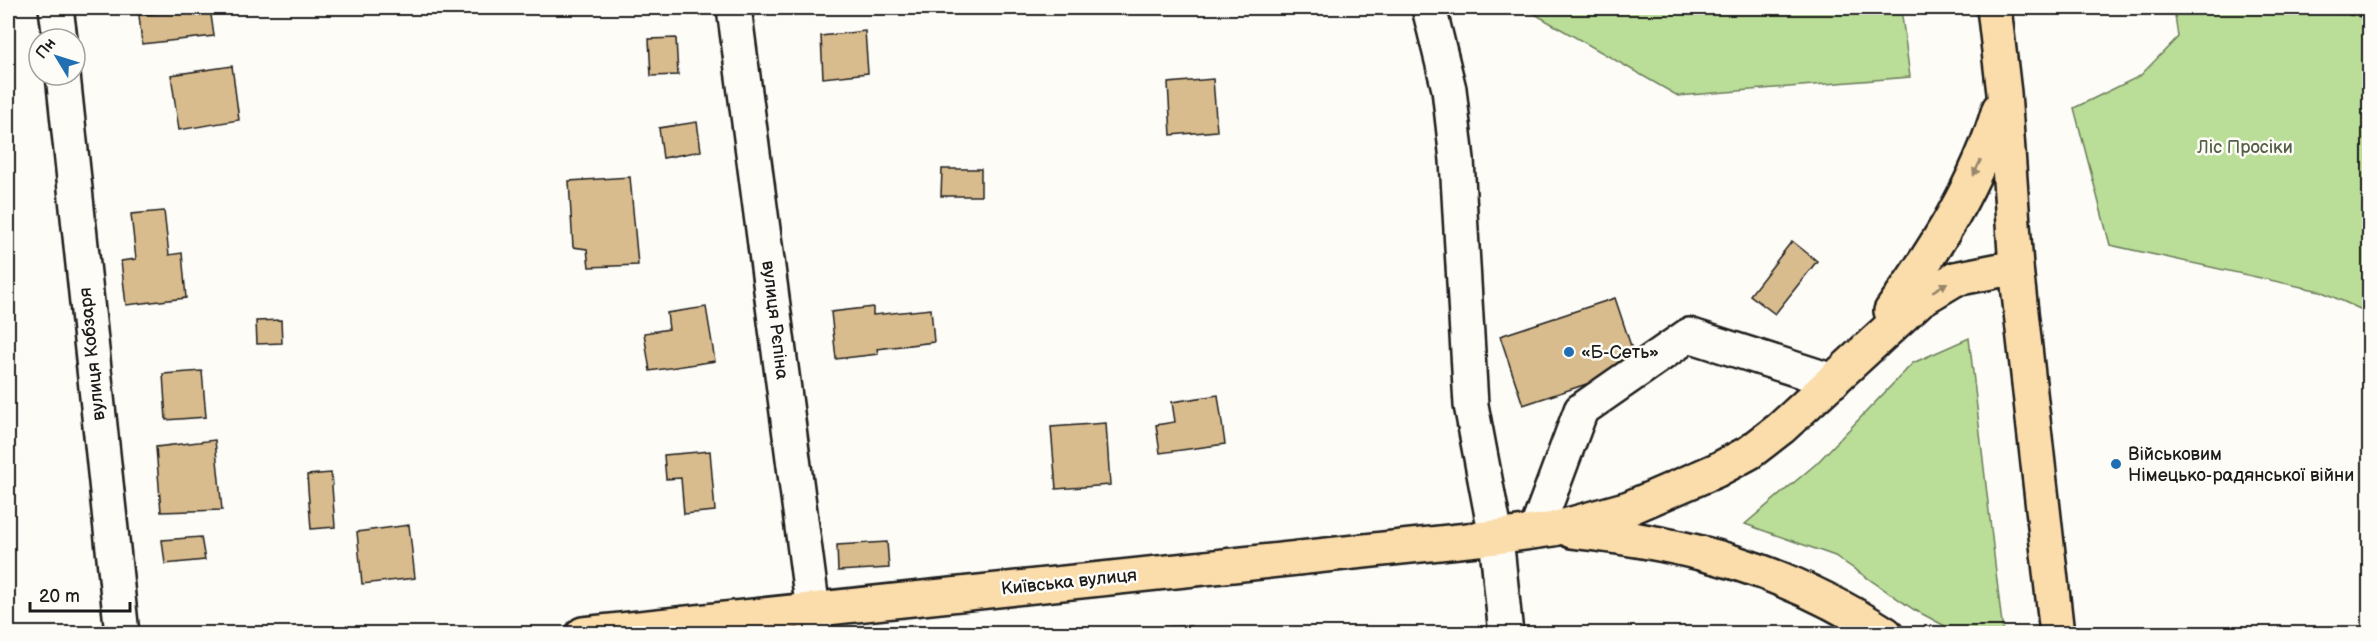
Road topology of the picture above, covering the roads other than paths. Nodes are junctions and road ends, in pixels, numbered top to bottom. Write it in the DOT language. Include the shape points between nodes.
graph roads {
  1 [pos="56,8"];
  2 [pos="734,8"];
  3 [pos="1429,8"];
  4 [pos="1995,12"];
  5 [pos="58,27"];
  6 [pos="64,87"];
  7 [pos="2004,93"];
  8 [pos="2016,267"];
  9 [pos="1833,381"];
  10 [pos="1545,530"];
  11 [pos="1496,537"];
  12 [pos="814,621"];
  13 [pos="122,633"];
  14 [pos="583,633"];
  15 [pos="1506,633"];
  16 [pos="1886,633"];
  17 [pos="2057,633"];
  1 -- 5 [label="street"];
  2 -- 12 [label="street, вулиця Рєпіна"];
  3 -- 11 [label="street" via="1449,89 1457,160 1471,405"];
  4 -- 7 [label="highway"];
  6 -- 13 [label="street, вулиця Кобзаря"];
  7 -- 8 [label="highway"];
  7 -- 9 [label="highway, one-way" via="1984,154 1946,228 1886,319"];
  9 -- 8 [label="highway, one-way" via="1897,320 1940,287 1969,275"];
  8 -- 17 [label="highway"];
  9 -- 10 [label="highway" via="1750,452 1717,471 1648,501"];
  9 -- 10 [label="street" via="1689,335 1581,410"];
  10 -- 11 [label="highway, Київська вулиця"];
  10 -- 16 [label="highway" via="1648,540 1720,557 1825,598"];
  11 -- 12 [label="highway, Київська вулиця"];
  11 -- 15 [label="street"];
  12 -- 14 [label="highway, Київська вулиця"];
}
